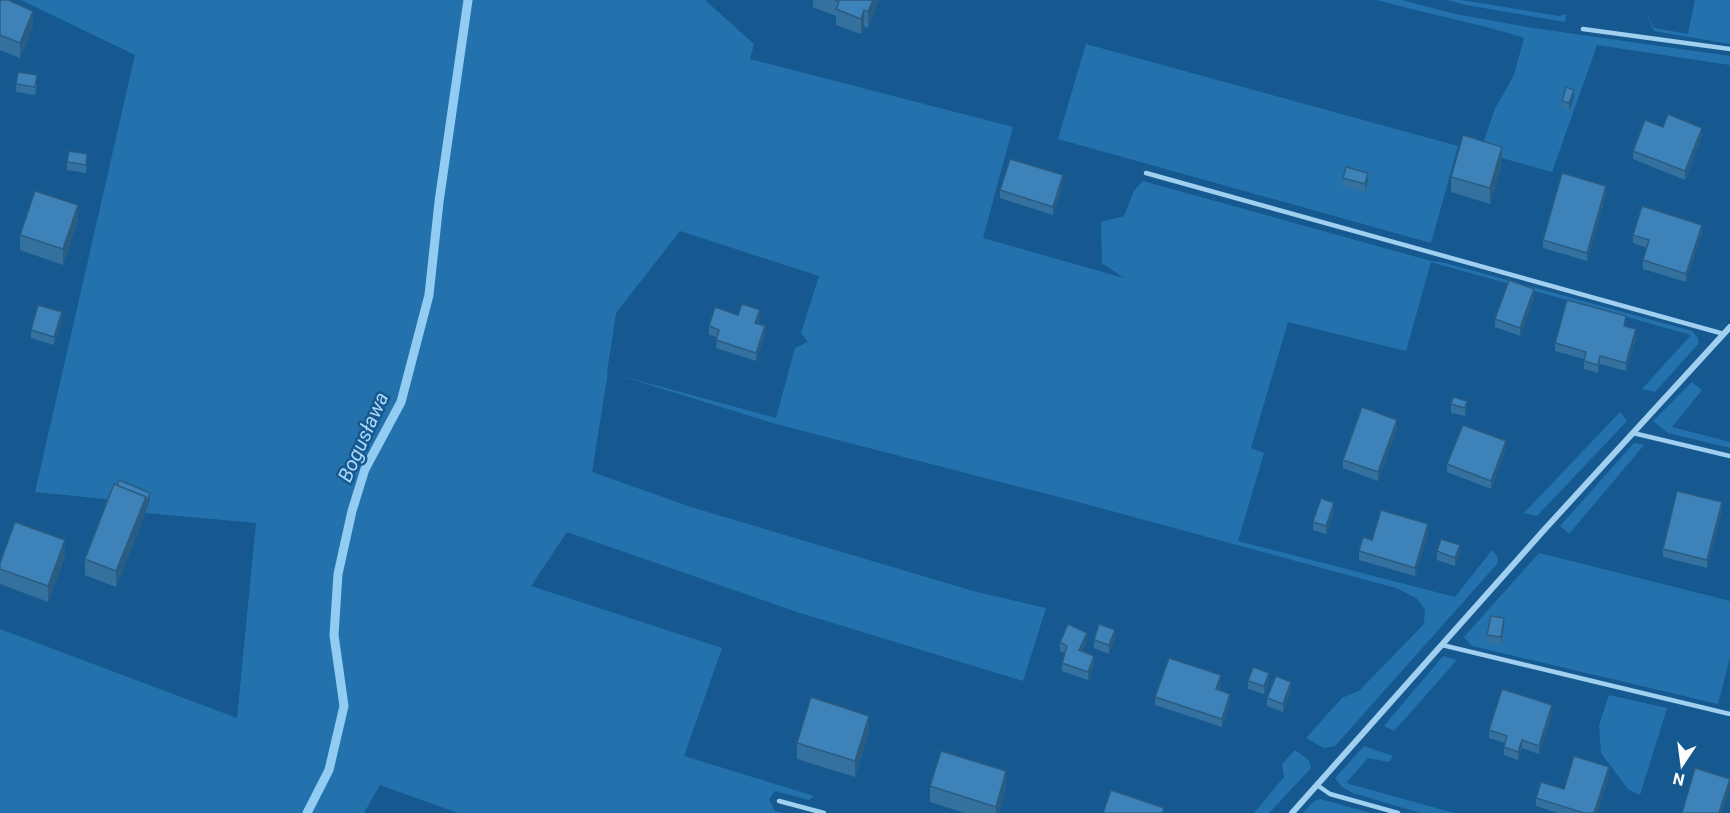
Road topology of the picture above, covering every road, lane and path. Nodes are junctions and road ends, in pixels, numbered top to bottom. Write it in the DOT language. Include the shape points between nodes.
graph roads {
  1 [pos="1582,29"];
  2 [pos="1730,50"];
  3 [pos="1146,173"];
  4 [pos="1730,327"];
  5 [pos="1724,333"];
  6 [pos="1633,433"];
  7 [pos="1730,456"];
  8 [pos="1442,645"];
  9 [pos="1730,714"];
  10 [pos="1317,785"];
  11 [pos="779,801"];
  12 [pos="824,813"];
  13 [pos="1292,813"];
  14 [pos="1398,813"];
  1 -- 2 [label="lane"];
  3 -- 5 [label="lane"];
  4 -- 5 [label="street"];
  5 -- 6 [label="street"];
  6 -- 7 [label="lane"];
  6 -- 8 [label="street"];
  8 -- 9 [label="lane"];
  8 -- 10 [label="street"];
  10 -- 13 [label="street"];
  10 -- 14 [label="lane" via="1330,794"];
  11 -- 12 [label="lane"];
}
